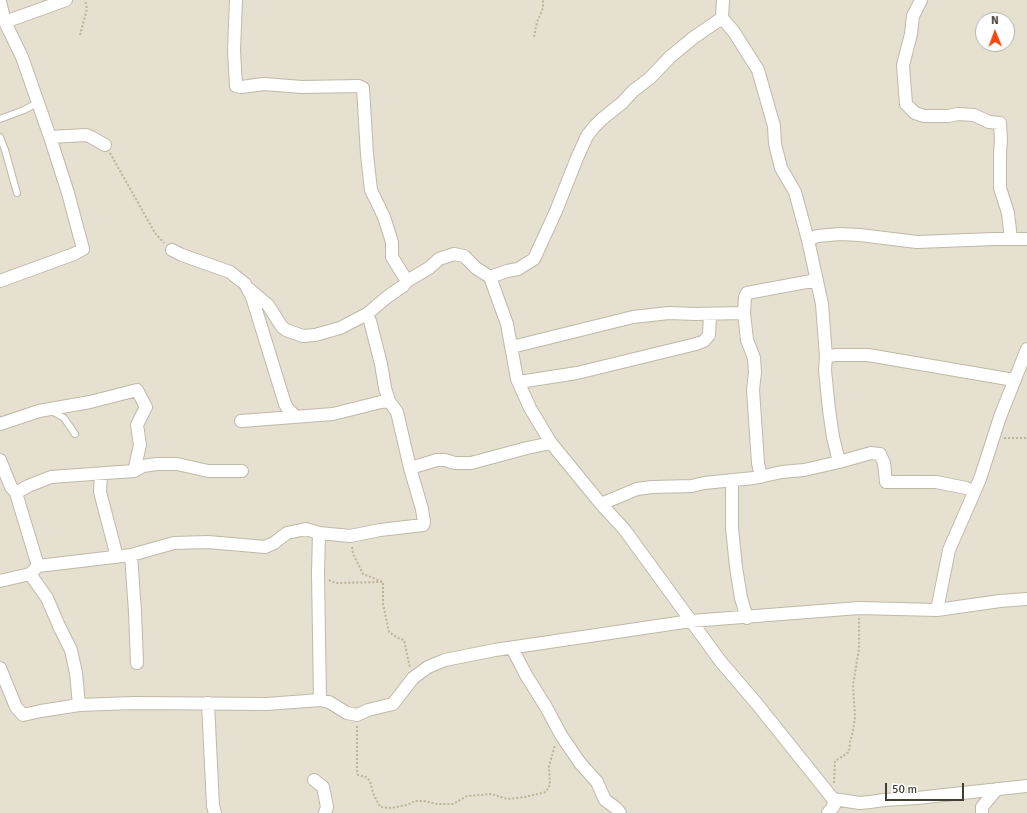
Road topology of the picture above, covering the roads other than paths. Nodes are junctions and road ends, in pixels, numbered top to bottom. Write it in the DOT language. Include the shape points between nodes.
graph roads {
  1 [pos="66,0"];
  2 [pos="236,0"];
  3 [pos="723,0"];
  4 [pos="921,0"];
  5 [pos="0,2"];
  6 [pos="722,18"];
  7 [pos="5,22"];
  8 [pos="37,103"];
  9 [pos="0,119"];
  10 [pos="0,137"];
  11 [pos="50,137"];
  12 [pos="105,145"];
  13 [pos="17,193"];
  14 [pos="1012,239"];
  15 [pos="1027,239"];
  16 [pos="808,240"];
  17 [pos="172,250"];
  18 [pos="490,277"];
  19 [pos="817,280"];
  20 [pos="0,281"];
  21 [pos="407,282"];
  22 [pos="248,289"];
  23 [pos="744,313"];
  24 [pos="367,314"];
  25 [pos="710,314"];
  26 [pos="512,347"];
  27 [pos="1027,350"];
  28 [pos="826,357"];
  29 [pos="1014,380"];
  30 [pos="519,382"];
  31 [pos="388,401"];
  32 [pos="49,409"];
  33 [pos="296,417"];
  34 [pos="241,421"];
  35 [pos="0,424"];
  36 [pos="75,434"];
  37 [pos="551,443"];
  38 [pos="0,460"];
  39 [pos="839,462"];
  40 [pos="410,468"];
  41 [pos="134,471"];
  42 [pos="242,471"];
  43 [pos="101,474"];
  44 [pos="761,477"];
  45 [pos="732,481"];
  46 [pos="974,491"];
  47 [pos="16,493"];
  48 [pos="601,504"];
  49 [pos="319,533"];
  50 [pos="131,555"];
  51 [pos="117,557"];
  52 [pos="34,570"];
  53 [pos="0,581"];
  54 [pos="1027,599"];
  55 [pos="938,610"];
  56 [pos="747,618"];
  57 [pos="691,621"];
  58 [pos="512,648"];
  59 [pos="137,664"];
  60 [pos="0,669"];
  61 [pos="320,700"];
  62 [pos="208,703"];
  63 [pos="79,705"];
  64 [pos="314,780"];
  65 [pos="1027,786"];
  66 [pos="997,790"];
  67 [pos="832,805"];
  68 [pos="215,813"];
  69 [pos="326,813"];
  70 [pos="620,813"];
  71 [pos="982,813"];
  1 -- 7 [label="street"];
  2 -- 21 [label="street" via="236,86 264,84 363,88 371,190 392,242 392,257"];
  3 -- 6 [label="street"];
  4 -- 14 [label="street" via="913,16 903,64 906,104 915,113 924,116 974,115 989,122 1000,123 1000,188"];
  5 -- 7 [label="street"];
  6 -- 16 [label="street" via="758,70 774,126 781,168 795,192"];
  6 -- 18 [label="street" via="670,57 594,127 587,136 534,259 518,269"];
  7 -- 8 [label="street" via="22,57"];
  8 -- 9 [label="lane"];
  8 -- 11 [label="street"];
  10 -- 13 [label="lane"];
  11 -- 12 [label="street" via="86,135"];
  11 -- 20 [label="street" via="82,249"];
  14 -- 15 [label="street"];
  14 -- 16 [label="street" via="917,242 840,234 817,236"];
  16 -- 19 [label="street"];
  17 -- 22 [label="street" via="230,272"];
  18 -- 21 [label="street" via="464,256 454,254 438,258 429,268"];
  18 -- 26 [label="street" via="508,324"];
  19 -- 23 [label="street" via="747,293"];
  19 -- 28 [label="street" via="822,304"];
  21 -- 24 [label="street"];
  22 -- 24 [label="street" via="268,305 282,327 303,336 340,328"];
  22 -- 33 [label="street" via="285,404"];
  23 -- 25 [label="street"];
  23 -- 44 [label="street" via="747,340 756,372 752,390"];
  24 -- 31 [label="street" via="380,359"];
  25 -- 26 [label="street" via="669,313 633,318"];
  25 -- 30 [label="street" via="709,335 704,341 696,344 577,373"];
  26 -- 30 [label="street"];
  27 -- 29 [label="street"];
  28 -- 29 [label="street" via="868,355"];
  28 -- 39 [label="street" via="829,410"];
  29 -- 46 [label="street"];
  30 -- 37 [label="street" via="530,408"];
  31 -- 33 [label="street" via="333,414"];
  31 -- 40 [label="street" via="397,412"];
  32 -- 35 [label="street"];
  32 -- 36 [label="lane" via="64,418"];
  32 -- 41 [label="street" via="137,390 146,407 137,425 140,445"];
  33 -- 34 [label="street"];
  37 -- 40 [label="street" via="471,463 437,460"];
  37 -- 48 [label="street"];
  38 -- 47 [label="street"];
  39 -- 44 [label="street"];
  39 -- 46 [label="street" via="871,453 880,454 884,463 886,482 936,482"];
  40 -- 49 [label="street" via="422,509 423,525 350,536"];
  41 -- 42 [label="street" via="143,466 176,464 208,471"];
  41 -- 43 [label="street"];
  43 -- 47 [label="street" via="51,476"];
  43 -- 51 [label="street" via="100,492"];
  44 -- 45 [label="street"];
  45 -- 48 [label="street" via="687,487 637,489"];
  45 -- 56 [label="street" via="732,528 736,567"];
  46 -- 55 [label="street" via="949,550"];
  47 -- 52 [label="street"];
  48 -- 57 [label="street" via="624,529"];
  49 -- 50 [label="street" via="306,529 287,533 265,547 208,542 174,543"];
  49 -- 61 [label="street"];
  50 -- 51 [label="street"];
  50 -- 59 [label="street"];
  51 -- 52 [label="street"];
  52 -- 53 [label="street"];
  52 -- 63 [label="street" via="71,650"];
  54 -- 55 [label="street"];
  55 -- 56 [label="street" via="859,608"];
  56 -- 57 [label="street"];
  57 -- 58 [label="street"];
  57 -- 67 [label="street"];
  58 -- 61 [label="street" via="445,660 428,667 413,678 393,704 357,715"];
  58 -- 70 [label="street" via="561,735 597,782 605,800"];
  60 -- 63 [label="street" via="16,707 23,716"];
  61 -- 62 [label="street" via="267,704"];
  62 -- 63 [label="street"];
  62 -- 68 [label="street"];
  64 -- 69 [label="street" via="323,787"];
  65 -- 66 [label="street"];
  66 -- 67 [label="street"];
  66 -- 71 [label="street" via="982,807"];
}
